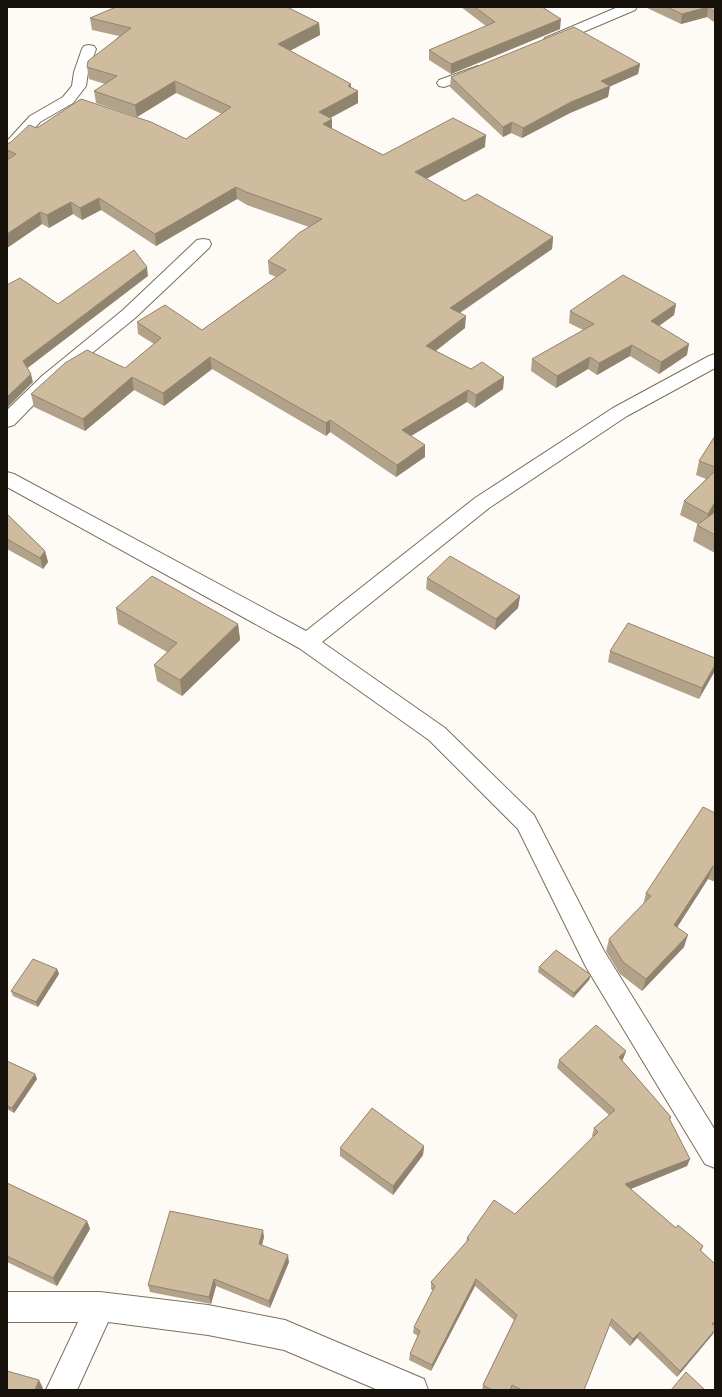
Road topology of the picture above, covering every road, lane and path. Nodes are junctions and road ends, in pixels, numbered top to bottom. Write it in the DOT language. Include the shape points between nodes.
graph roads {
  1 [pos="630,7"];
  2 [pos="540,45"];
  3 [pos="89,49"];
  4 [pos="488,65"];
  5 [pos="444,83"];
  6 [pos="68,100"];
  7 [pos="83,105"];
  8 [pos="7,150"];
  9 [pos="204,244"];
  10 [pos="715,360"];
  11 [pos="7,420"];
  12 [pos="7,479"];
  13 [pos="307,642"];
  14 [pos="715,1155"];
  15 [pos="7,1307"];
  16 [pos="100,1307"];
  17 [pos="61,1390"];
  18 [pos="413,1390"];
  1 -- 2 [label="street"];
  3 -- 6 [label="street" via="79,86"];
  4 -- 5 [label="street"];
  6 -- 7 [label="street"];
  6 -- 8 [label="street" via="36,119"];
  9 -- 11 [label="street" via="129,314 48,380"];
  10 -- 13 [label="street" via="620,412 482,503"];
  12 -- 13 [label="street"];
  13 -- 14 [label="street" via="437,734 526,822 595,959"];
  15 -- 16 [label="street"];
  16 -- 17 [label="street"];
  16 -- 18 [label="street" via="208,1320 285,1334"];
}
